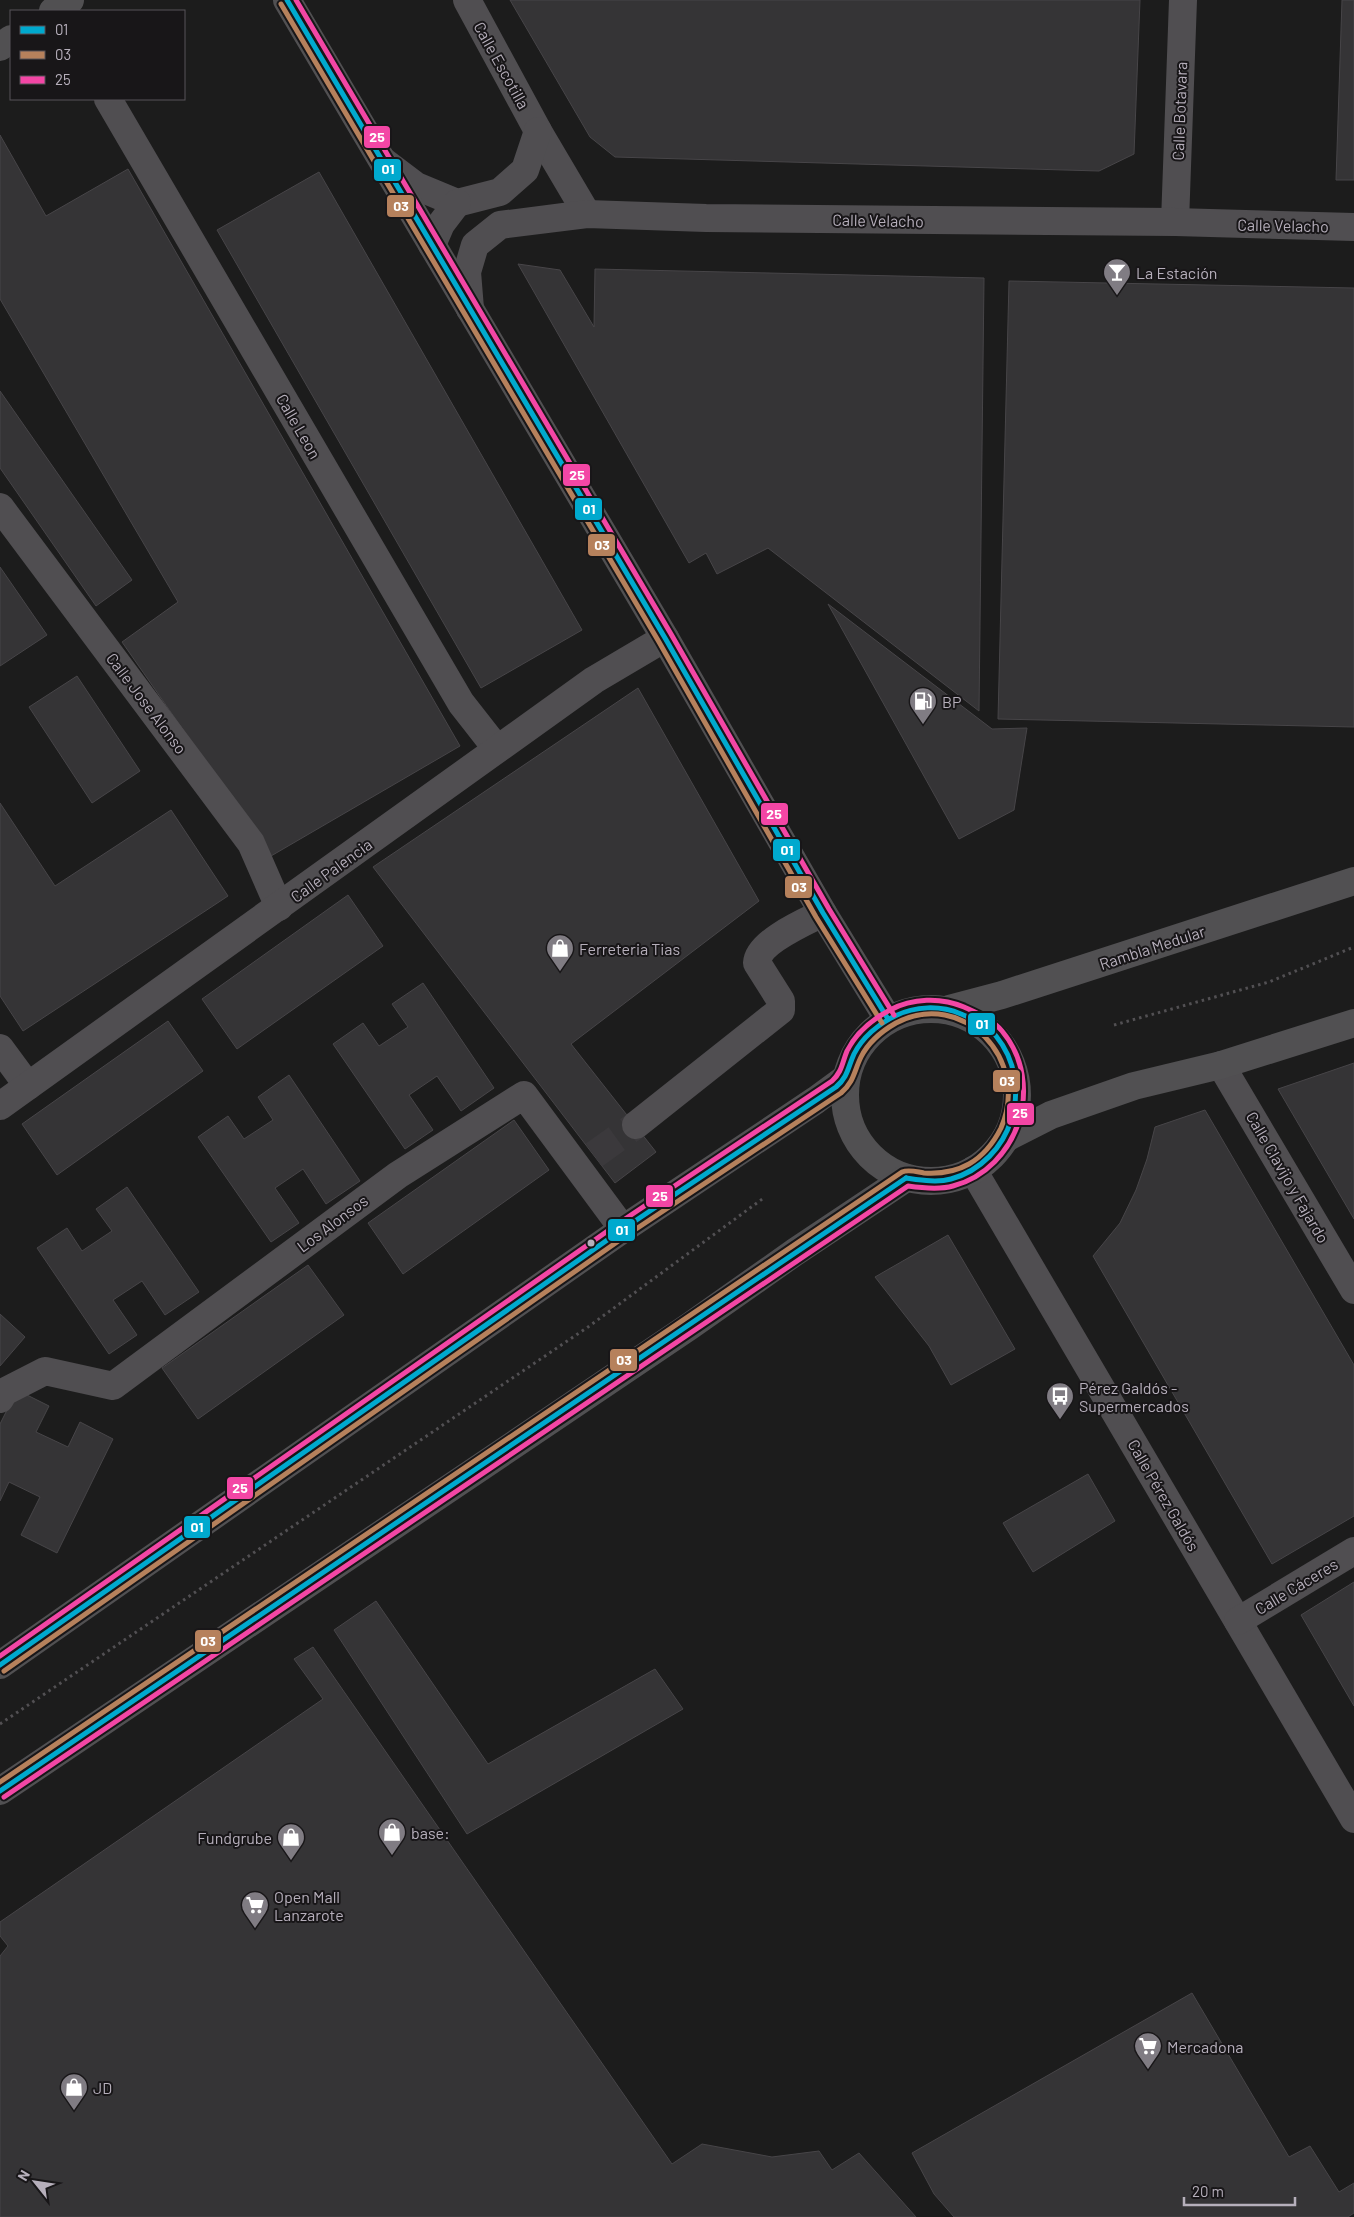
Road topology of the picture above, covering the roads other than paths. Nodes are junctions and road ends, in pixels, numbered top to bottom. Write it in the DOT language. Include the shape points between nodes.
graph roads {
  1 [pos="287,0"];
  2 [pos="467,0"];
  3 [pos="1182,0"];
  4 [pos="109,100"];
  5 [pos="538,130"];
  6 [pos="383,161"];
  7 [pos="457,202"];
  8 [pos="587,214"];
  9 [pos="1175,222"];
  10 [pos="1354,227"];
  11 [pos="432,245"];
  12 [pos="470,309"];
  13 [pos="0,507"];
  14 [pos="665,638"];
  15 [pos="497,749"];
  16 [pos="1354,881"];
  17 [pos="279,907"];
  18 [pos="822,913"];
  19 [pos="949,1009"];
  20 [pos="888,1019"];
  21 [pos="1354,1023"];
  22 [pos="0,1048"];
  23 [pos="1221,1066"];
  24 [pos="846,1078"];
  25 [pos="28,1086"];
  26 [pos="0,1106"];
  27 [pos="636,1125"];
  28 [pos="1006,1138"];
  29 [pos="973,1170"];
  30 [pos="906,1178"];
  31 [pos="622,1229"];
  32 [pos="1354,1290"];
  33 [pos="0,1399"];
  34 [pos="1354,1551"];
  35 [pos="1238,1621"];
  36 [pos="0,1665"];
  37 [pos="0,1791"];
  38 [pos="1354,1819"];
  1 -- 6 [label="main road"];
  2 -- 5 [label="street, Calle Escotilla"];
  3 -- 9 [label="street, Calle Botavara"];
  4 -- 15 [label="street, Calle Leon" via="461,703"];
  5 -- 7 [label="street" via="526,170 500,192"];
  5 -- 8 [label="street, Calle Escotilla"];
  6 -- 7 [label="street" via="416,186"];
  6 -- 11 [label="main road"];
  7 -- 11 [label="street" via="441,224"];
  8 -- 9 [label="street, Calle Velacho"];
  8 -- 12 [label="street, Calle Velacho" via="500,224 475,246 467,272"];
  9 -- 10 [label="street, Calle Velacho"];
  11 -- 12 [label="main road"];
  12 -- 14 [label="main road"];
  13 -- 17 [label="street, Calle Jose Alonso" via="251,843"];
  14 -- 15 [label="street, Calle Palencia" via="594,680"];
  14 -- 18 [label="main road"];
  15 -- 17 [label="street, Calle Palencia"];
  16 -- 19 [label="main road, Rambla Medular" via="1002,996"];
  17 -- 25 [label="street, Calle Palencia"];
  18 -- 20 [label="main road"];
  18 -- 27 [label="street" via="790,930 757,956 757,963 782,1002 781,1010"];
  19 -- 20 [label="main road" via="928,1007"];
  19 -- 28 [label="main road" via="975,1019 996,1036 1010,1059 1018,1085 1016,1112"];
  20 -- 24 [label="main road" via="869,1034 854,1054"];
  21 -- 23 [label="main road"];
  22 -- 25 [label="street"];
  23 -- 28 [label="main road" via="1134,1086 1050,1116"];
  23 -- 32 [label="street, Calle Clavijo y Fajardo"];
  24 -- 30 [label="main road" via="845,1103 849,1120 864,1150 883,1167"];
  24 -- 31 [label="main road"];
  25 -- 26 [label="street, Calle Palencia"];
  28 -- 29 [label="main road" via="992,1156"];
  29 -- 30 [label="main road" via="952,1179"];
  29 -- 35 [label="street, Calle Pérez Galdós"];
  30 -- 37 [label="main road"];
  31 -- 33 [label="street, Los Alonsos" via="585,1160 524,1095 398,1175 113,1386 45,1371 4,1392"];
  31 -- 36 [label="main road"];
  34 -- 35 [label="street, Calle Cáceres"];
  35 -- 38 [label="street, Calle Pérez Galdós"];
}
